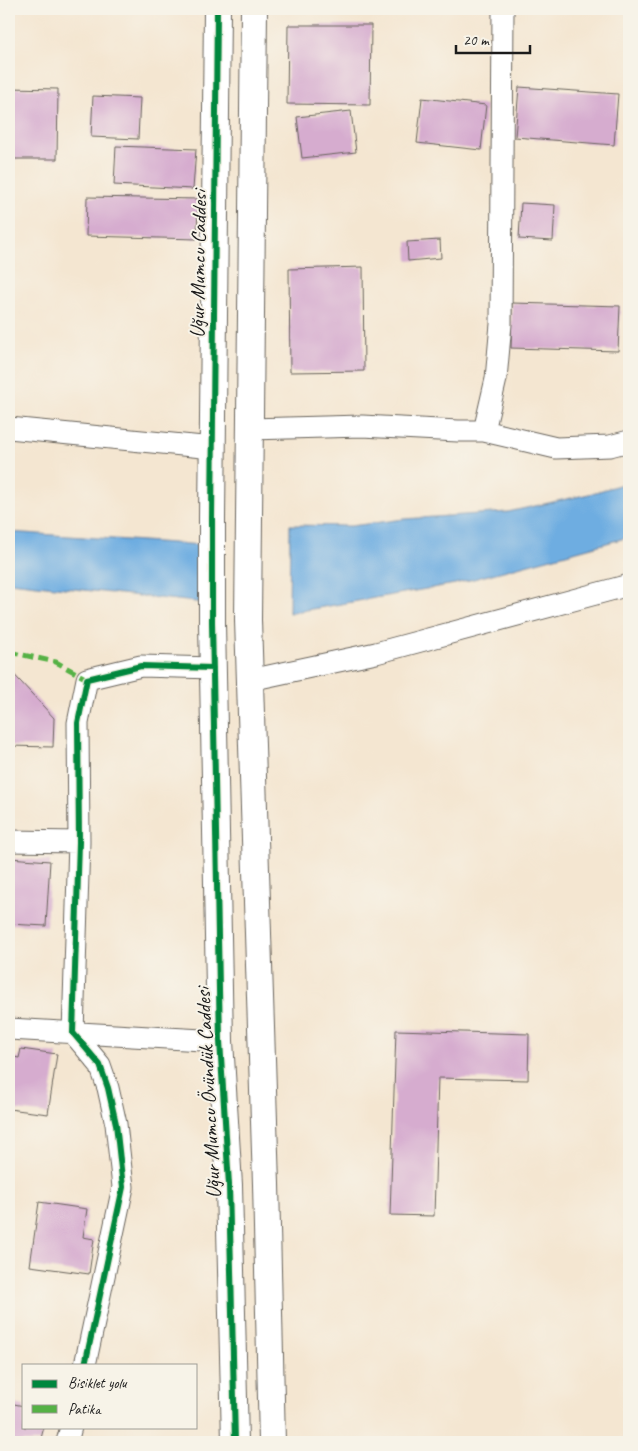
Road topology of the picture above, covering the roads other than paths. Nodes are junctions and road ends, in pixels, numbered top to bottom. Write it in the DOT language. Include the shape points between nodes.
graph roads {
  1 [pos="217,9"];
  2 [pos="254,9"];
  3 [pos="504,9"];
  4 [pos="9,428"];
  5 [pos="250,430"];
  6 [pos="484,431"];
  7 [pos="629,441"];
  8 [pos="213,448"];
  9 [pos="629,585"];
  10 [pos="212,622"];
  11 [pos="214,668"];
  12 [pos="250,680"];
  13 [pos="9,841"];
  14 [pos="79,842"];
  15 [pos="9,1029"];
  16 [pos="72,1033"];
  17 [pos="220,1041"];
  18 [pos="85,1364"];
  19 [pos="71,1428"];
  20 [pos="67,1442"];
  21 [pos="235,1442"];
  22 [pos="272,1442"];
  1 -- 8 [label="street, Uğur Mumcu Caddesi"];
  2 -- 5 [label="street"];
  3 -- 6 [label="street" via="500,324 496,379"];
  4 -- 8 [label="street"];
  5 -- 6 [label="street" via="362,426"];
  5 -- 12 [label="street"];
  6 -- 7 [label="street" via="556,448 610,446"];
  8 -- 10 [label="street, Uğur Mumcu Caddesi"];
  9 -- 12 [label="street" via="376,653"];
  10 -- 11 [label="street, Uğur Mumcu Övündük Caddesi"];
  11 -- 14 [label="street" via="141,666 87,679 78,723"];
  11 -- 17 [label="street, Uğur Mumcu Övündük Caddesi"];
  12 -- 22 [label="street"];
  13 -- 14 [label="street"];
  14 -- 16 [label="street"];
  15 -- 16 [label="street"];
  16 -- 17 [label="street"];
  16 -- 18 [label="street" via="100,1065 108,1088 116,1124 123,1188"];
  17 -- 21 [label="street, Uğur Mumcu Övündük Caddesi" via="229,1185"];
  19 -- 20 [label="street"];
}
